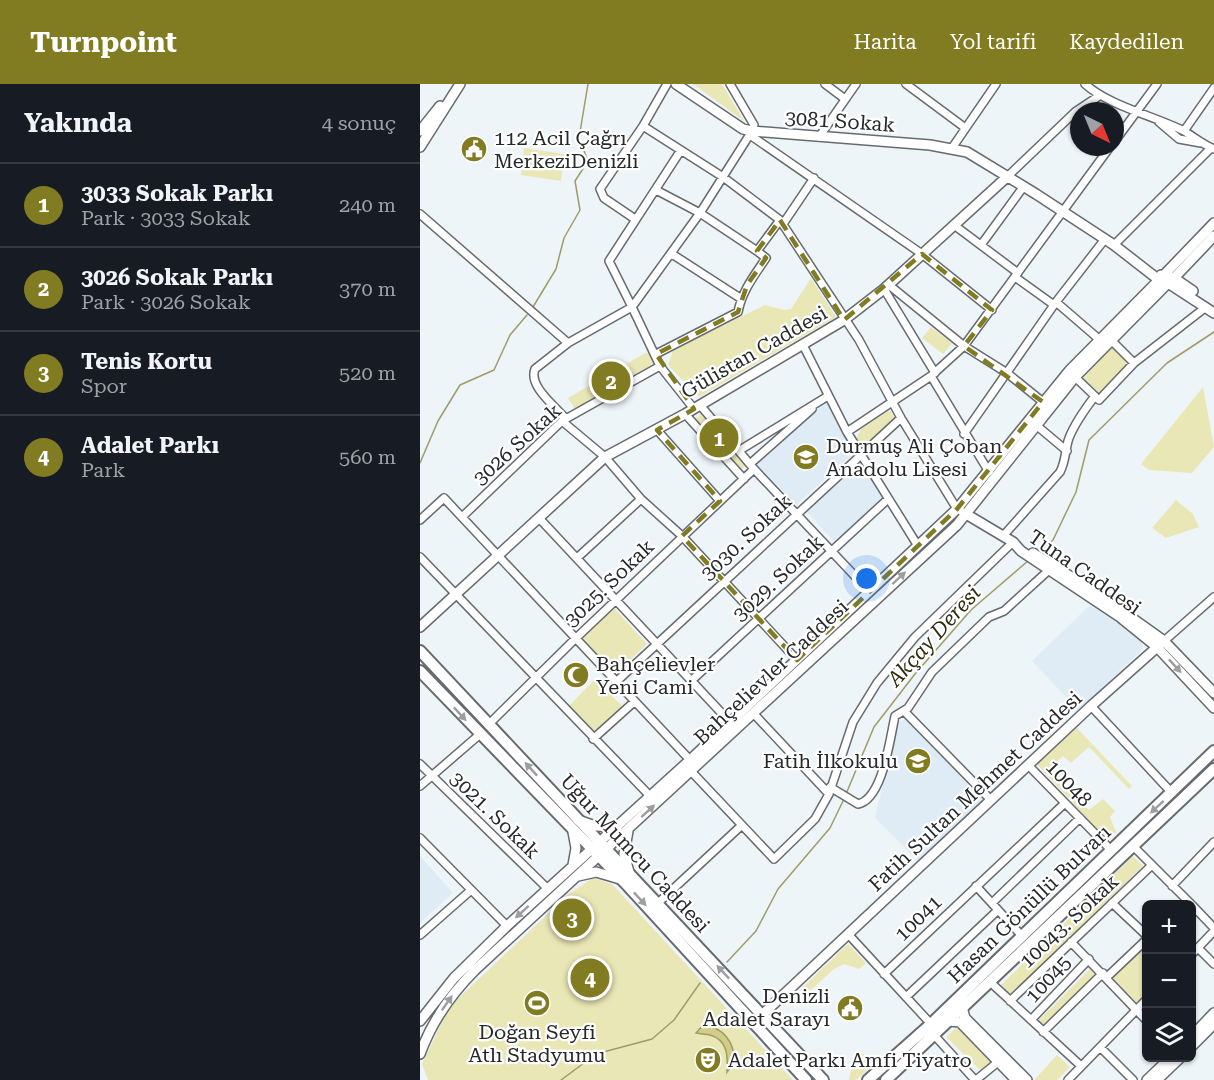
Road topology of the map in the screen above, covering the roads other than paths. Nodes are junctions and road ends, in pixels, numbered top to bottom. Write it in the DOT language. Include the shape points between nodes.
graph roads {
  1 [pos="667,84"];
  2 [pos="676,84"];
  3 [pos="730,84"];
  4 [pos="825,84"];
  5 [pos="856,84"];
  6 [pos="906,84"];
  7 [pos="996,84"];
  8 [pos="1085,84"];
  9 [pos="1157,84"];
  10 [pos="459,85"];
  11 [pos="1214,88"];
  12 [pos="1099,96"];
  13 [pos="845,99"];
  14 [pos="1138,110"];
  15 [pos="1156,120"];
  16 [pos="643,126"];
  17 [pos="964,128"];
  18 [pos="1124,129"];
  19 [pos="420,131"];
  20 [pos="1184,131"];
  21 [pos="751,133"];
  22 [pos="819,137"];
  23 [pos="421,143"];
  24 [pos="1201,143"];
  25 [pos="952,148"];
  26 [pos="1213,149"];
  27 [pos="681,150"];
  28 [pos="1103,156"];
  29 [pos="1008,176"];
  30 [pos="723,177"];
  31 [pos="814,178"];
  32 [pos="1024,186"];
  33 [pos="656,190"];
  34 [pos="1062,211"];
  35 [pos="700,213"];
  36 [pos="420,214"];
  37 [pos="635,219"];
  38 [pos="781,222"];
  39 [pos="1214,223"];
  40 [pos="954,225"];
  41 [pos="1214,236"];
  42 [pos="1105,239"];
  43 [pos="981,245"];
  44 [pos="1114,245"];
  45 [pos="757,251"];
  46 [pos="672,254"];
  47 [pos="922,254"];
  48 [pos="1017,275"];
  49 [pos="1166,279"];
  50 [pos="887,287"];
  51 [pos="740,298"];
  52 [pos="1055,303"];
  53 [pos="632,307"];
  54 [pos="1211,309"];
  55 [pos="992,310"];
  56 [pos="844,320"];
  57 [pos="1100,340"];
  58 [pos="1111,340"];
  59 [pos="568,343"];
  60 [pos="803,345"];
  61 [pos="964,346"];
  62 [pos="656,354"];
  63 [pos="1134,363"];
  64 [pos="660,366"];
  65 [pos="1007,372"];
  66 [pos="933,375"];
  67 [pos="1075,377"];
  68 [pos="828,396"];
  69 [pos="1095,396"];
  70 [pos="894,402"];
  71 [pos="1043,402"];
  72 [pos="693,409"];
  73 [pos="901,418"];
  74 [pos="564,420"];
  75 [pos="1036,425"];
  76 [pos="657,430"];
  77 [pos="847,432"];
  78 [pos="964,434"];
  79 [pos="740,450"];
  80 [pos="1067,451"];
  81 [pos="861,455"];
  82 [pos="605,457"];
  83 [pos="753,466"];
  84 [pos="989,472"];
  85 [pos="744,479"];
  86 [pos="641,499"];
  87 [pos="888,500"];
  88 [pos="720,501"];
  89 [pos="957,509"];
  90 [pos="796,513"];
  91 [pos="966,514"];
  92 [pos="462,517"];
  93 [pos="539,518"];
  94 [pos="420,520"];
  95 [pos="682,536"];
  96 [pos="1004,536"];
  97 [pos="1012,543"];
  98 [pos="918,546"];
  99 [pos="831,551"];
  100 [pos="500,555"];
  101 [pos="420,557"];
  102 [pos="577,558"];
  103 [pos="1048,567"];
  104 [pos="723,582"];
  105 [pos="869,591"];
  106 [pos="456,594"];
  107 [pos="1214,597"];
  108 [pos="616,600"];
  109 [pos="758,619"];
  110 [pos="420,627"];
  111 [pos="575,639"];
  112 [pos="656,643"];
  113 [pos="1160,644"];
  114 [pos="420,651"];
  115 [pos="797,660"];
  116 [pos="420,671"];
  117 [pos="536,678"];
  118 [pos="691,681"];
  119 [pos="616,682"];
  120 [pos="1214,693"];
  121 [pos="634,702"];
  122 [pos="1091,706"];
  123 [pos="1214,708"];
  124 [pos="904,711"];
  125 [pos="754,714"];
  126 [pos="730,722"];
  127 [pos="489,724"];
  128 [pos="478,735"];
  129 [pos="593,740"];
  130 [pos="1214,751"];
  131 [pos="420,764"];
  132 [pos="689,765"];
  133 [pos="1028,765"];
  134 [pos="1214,770"];
  135 [pos="431,776"];
  136 [pos="420,786"];
  137 [pos="830,790"];
  138 [pos="1172,793"];
  139 [pos="650,796"];
  140 [pos="991,800"];
  141 [pos="1065,802"];
  142 [pos="1080,818"];
  143 [pos="578,820"];
  144 [pos="742,825"];
  145 [pos="617,826"];
  146 [pos="629,828"];
  147 [pos="573,832"];
  148 [pos="420,838"];
  149 [pos="1214,842"];
  150 [pos="1134,847"];
  151 [pos="599,849"];
  152 [pos="1111,850"];
  153 [pos="1152,865"];
  154 [pos="573,866"];
  155 [pos="625,876"];
  156 [pos="576,877"];
  157 [pos="976,886"];
  158 [pos="1172,886"];
  159 [pos="548,889"];
  160 [pos="470,891"];
  161 [pos="1186,900"];
  162 [pos="658,903"];
  163 [pos="992,903"];
  164 [pos="1112,903"];
  165 [pos="998,910"];
  166 [pos="1196,910"];
  167 [pos="507,926"];
  168 [pos="1214,929"];
  169 [pos="1142,931"];
  170 [pos="848,934"];
  171 [pos="420,935"];
  172 [pos="1022,936"];
  173 [pos="1071,942"];
  174 [pos="1142,943"];
  175 [pos="1198,948"];
  176 [pos="1089,959"];
  177 [pos="1214,964"];
  178 [pos="884,974"];
  179 [pos="1105,975"];
  180 [pos="989,981"];
  181 [pos="906,997"];
  182 [pos="1010,1000"];
  183 [pos="1142,1004"];
  184 [pos="963,1007"];
  185 [pos="424,1009"];
  186 [pos="1137,1010"];
  187 [pos="1214,1013"];
  188 [pos="763,1014"];
  189 [pos="1142,1016"];
  190 [pos="1031,1020"];
  191 [pos="420,1021"];
  192 [pos="949,1021"];
  193 [pos="1214,1024"];
  194 [pos="932,1030"];
  195 [pos="1196,1031"];
  196 [pos="1043,1032"];
  197 [pos="1196,1041"];
  198 [pos="1101,1048"];
  199 [pos="420,1054"];
  200 [pos="998,1062"];
  201 [pos="1166,1062"];
  202 [pos="1176,1062"];
  203 [pos="793,1065"];
  204 [pos="1081,1066"];
  205 [pos="1160,1079"];
  206 [pos="800,1080"];
  207 [pos="806,1080"];
  208 [pos="823,1080"];
  209 [pos="868,1080"];
  210 [pos="886,1080"];
  211 [pos="976,1080"];
  212 [pos="1016,1080"];
  213 [pos="1028,1080"];
  214 [pos="1068,1080"];
  215 [pos="1133,1080"];
  216 [pos="1147,1080"];
  1 -- 16 [label="street"];
  2 -- 21 [label="street, 3081 Sokak"];
  3 -- 21 [label="street" via="754,125"];
  4 -- 13 [label="street"];
  5 -- 13 [label="street"];
  6 -- 17 [label="street"];
  7 -- 17 [label="street"];
  8 -- 12 [label="street"];
  9 -- 14 [label="street"];
  10 -- 19 [label="street"];
  10 -- 23 [label="street"];
  11 -- 20 [label="street"];
  12 -- 14 [label="street"];
  12 -- 29 [label="street, Gülistan Caddesi" via="1075,112"];
  13 -- 22 [label="street"];
  14 -- 15 [label="street"];
  14 -- 18 [label="street"];
  15 -- 20 [label="street"];
  15 -- 24 [label="street" via="1179,139"];
  16 -- 27 [label="street"];
  16 -- 37 [label="street" via="600,189 604,198"];
  17 -- 25 [label="street"];
  20 -- 24 [label="street"];
  21 -- 22 [label="street, 3081 Sokak"];
  21 -- 30 [label="street"];
  21 -- 31 [label="street"];
  22 -- 25 [label="street, 3081 Sokak"];
  24 -- 26 [label="street"];
  25 -- 29 [label="street, 3081 Sokak"];
  26 -- 44 [label="street"];
  27 -- 30 [label="street"];
  27 -- 33 [label="street"];
  28 -- 34 [label="street"];
  29 -- 32 [label="street, 3081 Sokak"];
  29 -- 40 [label="street, Gülistan Caddesi"];
  30 -- 35 [label="street"];
  30 -- 38 [label="street"];
  31 -- 38 [label="street"];
  31 -- 47 [label="street"];
  32 -- 34 [label="street, 3081 Sokak"];
  32 -- 43 [label="street"];
  33 -- 35 [label="street"];
  33 -- 37 [label="street"];
  34 -- 42 [label="street, 3081 Sokak"];
  34 -- 48 [label="street"];
  35 -- 45 [label="street"];
  35 -- 46 [label="street"];
  36 -- 59 [label="street"];
  37 -- 53 [label="street" via="609,261"];
  38 -- 45 [label="street"];
  38 -- 56 [label="street"];
  39 -- 49 [label="street, Bahçelievler Caddesi"];
  40 -- 43 [label="street"];
  40 -- 47 [label="street, Gülistan Caddesi"];
  41 -- 49 [label="street, Bahçelievler Caddesi"];
  42 -- 44 [label="street, 3081 Sokak"];
  42 -- 52 [label="street"];
  43 -- 48 [label="street"];
  44 -- 49 [label="street, 3081 Sokak"];
  45 -- 51 [label="street" via="766,258"];
  46 -- 51 [label="street"];
  46 -- 53 [label="street"];
  47 -- 50 [label="street, Gülistan Caddesi"];
  47 -- 55 [label="street"];
  48 -- 52 [label="street"];
  48 -- 55 [label="street"];
  49 -- 54 [label="street"];
  49 -- 57 [label="street, Bahçelievler Caddesi"];
  49 -- 58 [label="street, Bahçelievler Caddesi"];
  50 -- 56 [label="street, Gülistan Caddesi"];
  50 -- 61 [label="street"];
  50 -- 66 [label="street"];
  51 -- 62 [label="street" via="738,312"];
  52 -- 57 [label="street"];
  52 -- 65 [label="street"];
  53 -- 59 [label="street"];
  53 -- 62 [label="street"];
  54 -- 63 [label="street"];
  55 -- 61 [label="street"];
  56 -- 60 [label="street, Gülistan Caddesi"];
  56 -- 70 [label="street"];
  57 -- 71 [label="street, Bahçelievler Caddesi"];
  58 -- 63 [label="street"];
  58 -- 67 [label="street, Bahçelievler Caddesi"];
  59 -- 74 [label="street" via="542,362 532,375"];
  60 -- 68 [label="street"];
  60 -- 72 [label="street, Gülistan Caddesi"];
  61 -- 65 [label="street"];
  61 -- 66 [label="street"];
  62 -- 64 [label="street"];
  63 -- 69 [label="street" via="1099,400"];
  64 -- 72 [label="street"];
  64 -- 74 [label="street, 3026 Sokak"];
  65 -- 71 [label="street"];
  65 -- 78 [label="street"];
  66 -- 70 [label="street"];
  66 -- 78 [label="street"];
  67 -- 69 [label="street"];
  67 -- 75 [label="street, Bahçelievler Caddesi"];
  68 -- 77 [label="street"];
  68 -- 79 [label="street"];
  68 -- 83 [label="street, 3025. Sokak"];
  69 -- 80 [label="street" via="1068,440"];
  70 -- 73 [label="street"];
  70 -- 77 [label="street"];
  71 -- 84 [label="street, Bahçelievler Caddesi"];
  72 -- 76 [label="street, Gülistan Caddesi"];
  72 -- 79 [label="street"];
  72 -- 85 [label="street"];
  73 -- 81 [label="street, 3030. Sokak"];
  73 -- 89 [label="street"];
  74 -- 82 [label="street"];
  74 -- 92 [label="street, 3026 Sokak"];
  75 -- 80 [label="street"];
  75 -- 91 [label="street, Bahçelievler Caddesi"];
  76 -- 82 [label="street, Gülistan Caddesi"];
  76 -- 88 [label="street"];
  77 -- 81 [label="street"];
  78 -- 84 [label="street"];
  79 -- 83 [label="street"];
  80 -- 96 [label="street" via="1060,472"];
  81 -- 87 [label="street"];
  81 -- 90 [label="street, 3030. Sokak"];
  82 -- 86 [label="street"];
  82 -- 93 [label="street, Gülistan Caddesi"];
  83 -- 85 [label="street, 3025. Sokak"];
  83 -- 90 [label="street"];
  84 -- 89 [label="street, Bahçelievler Caddesi"];
  85 -- 88 [label="street, 3025. Sokak"];
  86 -- 95 [label="street"];
  86 -- 102 [label="street"];
  87 -- 98 [label="street"];
  87 -- 99 [label="street, 3029. Sokak"];
  88 -- 95 [label="street, 3025. Sokak"];
  89 -- 91 [label="street"];
  89 -- 98 [label="street, Bahçelievler Caddesi"];
  90 -- 99 [label="street"];
  90 -- 104 [label="street, 3030. Sokak"];
  91 -- 96 [label="street"];
  125 -- 91 [label="street, Bahçelievler Caddesi, one-way"];
  92 -- 94 [label="street" via="444,498"];
  92 -- 100 [label="street"];
  93 -- 100 [label="street, Gülistan Caddesi"];
  93 -- 102 [label="street"];
  95 -- 104 [label="street"];
  95 -- 108 [label="street, 3025. Sokak"];
  96 -- 97 [label="street"];
  97 -- 103 [label="street, Tuna Caddesi"];
  97 -- 137 [label="street" via="915,637 877,683 853,722"];
  98 -- 105 [label="street, Bahçelievler Caddesi"];
  99 -- 105 [label="street"];
  99 -- 109 [label="street, 3029. Sokak"];
  100 -- 106 [label="street, Gülistan Caddesi"];
  100 -- 111 [label="street"];
  101 -- 106 [label="street"];
  102 -- 108 [label="street"];
  103 -- 113 [label="street, Tuna Caddesi"];
  103 -- 124 [label="street" via="1004,611 989,617 941,663"];
  104 -- 109 [label="street"];
  104 -- 112 [label="street, 3030. Sokak"];
  105 -- 115 [label="street, Bahçelievler Caddesi"];
  106 -- 110 [label="street, Gülistan Caddesi"];
  106 -- 117 [label="street"];
  107 -- 113 [label="street, Fatih Sultan Mehmet Caddesi"];
  108 -- 111 [label="street, 3025. Sokak"];
  108 -- 112 [label="street"];
  109 -- 115 [label="street"];
  109 -- 118 [label="street, 3029. Sokak"];
  111 -- 117 [label="street, 3025. Sokak"];
  111 -- 119 [label="street"];
  112 -- 118 [label="street"];
  112 -- 119 [label="street, 3030. Sokak"];
  113 -- 120 [label="street, Tuna Caddesi"];
  113 -- 122 [label="street, Fatih Sultan Mehmet Caddesi"];
  113 -- 123 [label="street, Tuna Caddesi, one-way"];
  114 -- 127 [label="main road, Uğur Mumcu Caddesi"];
  115 -- 126 [label="street, Bahçelievler Caddesi"];
  116 -- 128 [label="main road, Uğur Mumcu Caddesi, one-way"];
  117 -- 127 [label="street, 3025. Sokak"];
  117 -- 129 [label="street"];
  118 -- 126 [label="street"];
  119 -- 121 [label="street"];
  121 -- 129 [label="street"];
  121 -- 132 [label="street"];
  122 -- 133 [label="street, Fatih Sultan Mehmet Caddesi"];
  122 -- 138 [label="street"];
  124 -- 137 [label="street" via="895,716 878,786 869,800 858,804"];
  124 -- 140 [label="street"];
  125 -- 132 [label="street, Bahçelievler Caddesi"];
  125 -- 137 [label="street"];
  126 -- 132 [label="street, Bahçelievler Caddesi"];
  143 -- 127 [label="main road, Uğur Mumcu Caddesi, one-way"];
  128 -- 135 [label="street"];
  128 -- 147 [label="main road, Uğur Mumcu Caddesi"];
  129 -- 139 [label="street"];
  130 -- 138 [label="main road, Hasan Gönüllü Bulvarı"];
  131 -- 135 [label="street, 3021. Sokak"];
  132 -- 139 [label="street, Bahçelievler Caddesi"];
  132 -- 144 [label="street"];
  146 -- 132 [label="street, Bahçelievler Caddesi, one-way"];
  133 -- 140 [label="street, Fatih Sultan Mehmet Caddesi"];
  133 -- 141 [label="street, 10048"];
  134 -- 150 [label="main road, Hasan Gönüllü Bulvarı"];
  135 -- 136 [label="street"];
  135 -- 159 [label="street, 3021. Sokak"];
  137 -- 144 [label="street" via="815,819 774,859"];
  138 -- 152 [label="main road, Hasan Gönüllü Bulvarı, one-way"];
  139 -- 145 [label="street, Bahçelievler Caddesi"];
  140 -- 170 [label="street, Fatih Sultan Mehmet Caddesi"];
  141 -- 142 [label="street, 10048"];
  141 -- 157 [label="street, 10041"];
  142 -- 152 [label="street, 10048"];
  142 -- 163 [label="street"];
  143 -- 145 [label="street" via="596,826"];
  143 -- 151 [label="main road, Uğur Mumcu Caddesi"];
  144 -- 162 [label="street"];
  145 -- 151 [label="street, Bahçelievler Caddesi"];
  146 -- 151 [label="street, Bahçelievler Caddesi"];
  146 -- 155 [label="street" via="624,849"];
  147 -- 151 [label="main road, Uğur Mumcu Caddesi"];
  147 -- 154 [label="street"];
  148 -- 160 [label="street"];
  149 -- 158 [label="street"];
  150 -- 153 [label="street"];
  150 -- 180 [label="main road, Hasan Gönüllü Bulvarı"];
  151 -- 154 [label="street, Bahçelievler Caddesi"];
  151 -- 155 [label="main road, Uğur Mumcu Caddesi"];
  151 -- 156 [label="street, Bahçelievler Caddesi"];
  152 -- 172 [label="main road, Hasan Gönüllü Bulvarı"];
  153 -- 158 [label="street"];
  153 -- 164 [label="street, 10043. Sokak"];
  154 -- 159 [label="street, Bahçelievler Caddesi"];
  155 -- 156 [label="street" via="596,872"];
  155 -- 162 [label="main road, Uğur Mumcu Caddesi"];
  155 -- 203 [label="main road, Uğur Mumcu Caddesi, one-way"];
  199 -- 156 [label="street, Bahçelievler Caddesi, one-way" via="429,1031 458,988"];
  157 -- 163 [label="street"];
  157 -- 178 [label="street, 10041"];
  158 -- 161 [label="street"];
  159 -- 167 [label="street, Bahçelievler Caddesi, one-way"];
  160 -- 167 [label="street"];
  160 -- 171 [label="street"];
  188 -- 162 [label="main road, Uğur Mumcu Caddesi, one-way"];
  163 -- 165 [label="street"];
  164 -- 169 [label="street"];
  164 -- 173 [label="street, 10043. Sokak"];
  165 -- 172 [label="street"];
  165 -- 181 [label="street"];
  166 -- 168 [label="street"];
  167 -- 185 [label="street, Bahçelievler Caddesi"];
  168 -- 175 [label="street"];
  170 -- 178 [label="street"];
  170 -- 188 [label="street, Fatih Sultan Mehmet Caddesi"];
  172 -- 194 [label="main road, Hasan Gönüllü Bulvarı"];
  173 -- 176 [label="street"];
  173 -- 182 [label="street, 10043. Sokak"];
  174 -- 179 [label="street"];
  175 -- 177 [label="street"];
  176 -- 179 [label="street"];
  176 -- 190 [label="street, 10045"];
  178 -- 181 [label="street"];
  179 -- 186 [label="street"];
  179 -- 196 [label="street"];
  180 -- 182 [label="street"];
  180 -- 184 [label="main road, Hasan Gönüllü Bulvarı"];
  181 -- 194 [label="street"];
  182 -- 190 [label="street"];
  183 -- 186 [label="street"];
  184 -- 192 [label="main road, Hasan Gönüllü Bulvarı"];
  184 -- 213 [label="street" via="966,1018"];
  185 -- 191 [label="street, Bahçelievler Caddesi"];
  186 -- 189 [label="street"];
  186 -- 198 [label="street"];
  187 -- 195 [label="street"];
  188 -- 208 [label="main road, Uğur Mumcu Caddesi"];
  190 -- 196 [label="street"];
  192 -- 194 [label="main road, Hasan Gönüllü Bulvarı"];
  192 -- 200 [label="street" via="960,1022"];
  193 -- 197 [label="street"];
  194 -- 209 [label="main road, Hasan Gönüllü Bulvarı"];
  194 -- 210 [label="main road, Hasan Gönüllü Bulvarı"];
  194 -- 211 [label="street"];
  196 -- 204 [label="street"];
  198 -- 204 [label="street"];
  198 -- 215 [label="street"];
  200 -- 211 [label="street"];
  200 -- 212 [label="street"];
  201 -- 216 [label="street"];
  202 -- 205 [label="street"];
  203 -- 206 [label="main road"];
  203 -- 207 [label="main road, Uğur Mumcu Caddesi"];
  204 -- 214 [label="street"];
}
